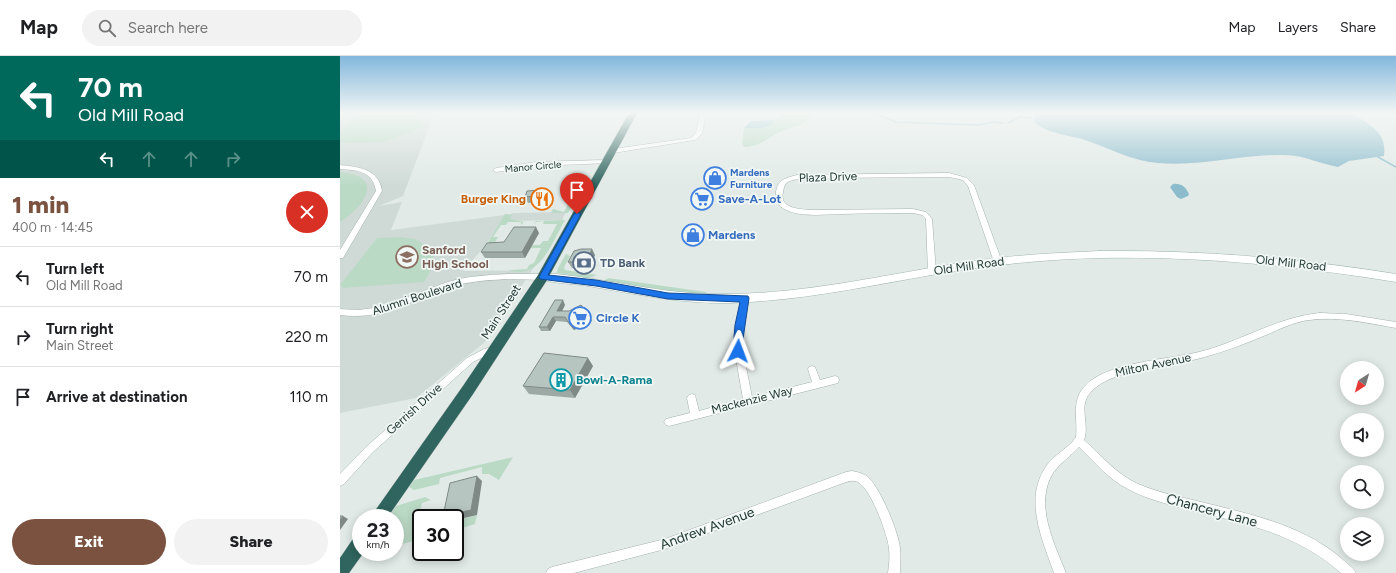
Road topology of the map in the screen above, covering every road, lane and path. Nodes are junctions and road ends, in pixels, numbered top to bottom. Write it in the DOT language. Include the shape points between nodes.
graph roads {
  1 [pos="620,137"];
  2 [pos="695,137"];
  3 [pos="613,151"];
  4 [pos="606,164"];
  5 [pos="340,167"];
  6 [pos="340,256"];
  7 [pos="998,262"];
  8 [pos="932,272"];
  9 [pos="543,277"];
  10 [pos="1395,279"];
  11 [pos="745,298"];
  12 [pos="340,312"];
  13 [pos="1396,325"];
  14 [pos="496,348"];
  15 [pos="812,369"];
  16 [pos="835,380"];
  17 [pos="817,384"];
  18 [pos="692,398"];
  19 [pos="748,401"];
  20 [pos="695,415"];
  21 [pos="669,422"];
  22 [pos="1079,441"];
  23 [pos="340,481"];
  24 [pos="384,509"];
  25 [pos="352,555"];
  26 [pos="340,572"];
  27 [pos="552,573"];
  28 [pos="894,573"];
  29 [pos="1060,573"];
  30 [pos="1350,573"];
  1 -- 3 [label="highway, Main Street"];
  2 -- 3 [label="street"];
  3 -- 4 [label="highway, Main Street"];
  4 -- 4 [label="street, Manor Circle" via="536,164 496,170"];
  4 -- 9 [label="highway, Main Street"];
  5 -- 6 [label="street" via="369,173 377,181 379,191"];
  7 -- 8 [label="street, Old Mill Road"];
  7 -- 8 [label="street, Plaza Drive" via="971,185 961,177 813,176 792,178 782,185 778,195 779,201 786,208 793,210 913,211 924,214 929,219"];
  7 -- 10 [label="street, Old Mill Road" via="1093,255 1198,255 1297,263"];
  8 -- 11 [label="street, Old Mill Road" via="782,295"];
  9 -- 11 [label="street, Old Mill Road" via="596,283 668,296"];
  9 -- 12 [label="street, Alumni Boulevard" via="474,279 451,284 384,309 366,313"];
  9 -- 14 [label="highway, Main Street"];
  11 -- 19 [label="street" via="737,342"];
  13 -- 22 [label="street, Milton Avenue" via="1341,316 1309,317 1200,355 1109,374 1092,384 1083,396 1078,410 1081,436"];
  14 -- 23 [label="street, Gerrish Drive" via="470,360 373,447"];
  14 -- 24 [label="highway, Main Street"];
  15 -- 17 [label="street"];
  16 -- 17 [label="street, Mackenzie Way"];
  17 -- 19 [label="street, Mackenzie Way"];
  18 -- 20 [label="street"];
  19 -- 20 [label="street, Mackenzie Way"];
  20 -- 21 [label="street, Mackenzie Way"];
  22 -- 29 [label="street" via="1049,469 1041,492 1043,519"];
  22 -- 30 [label="street, Chancery Lane" via="1116,476 1131,485 1163,497 1288,531 1315,545"];
  25 -- 26 [label="highway"];
  27 -- 28 [label="street, Andrew Avenue" via="665,544 846,477 859,476 870,488 891,532 894,545"];
}
